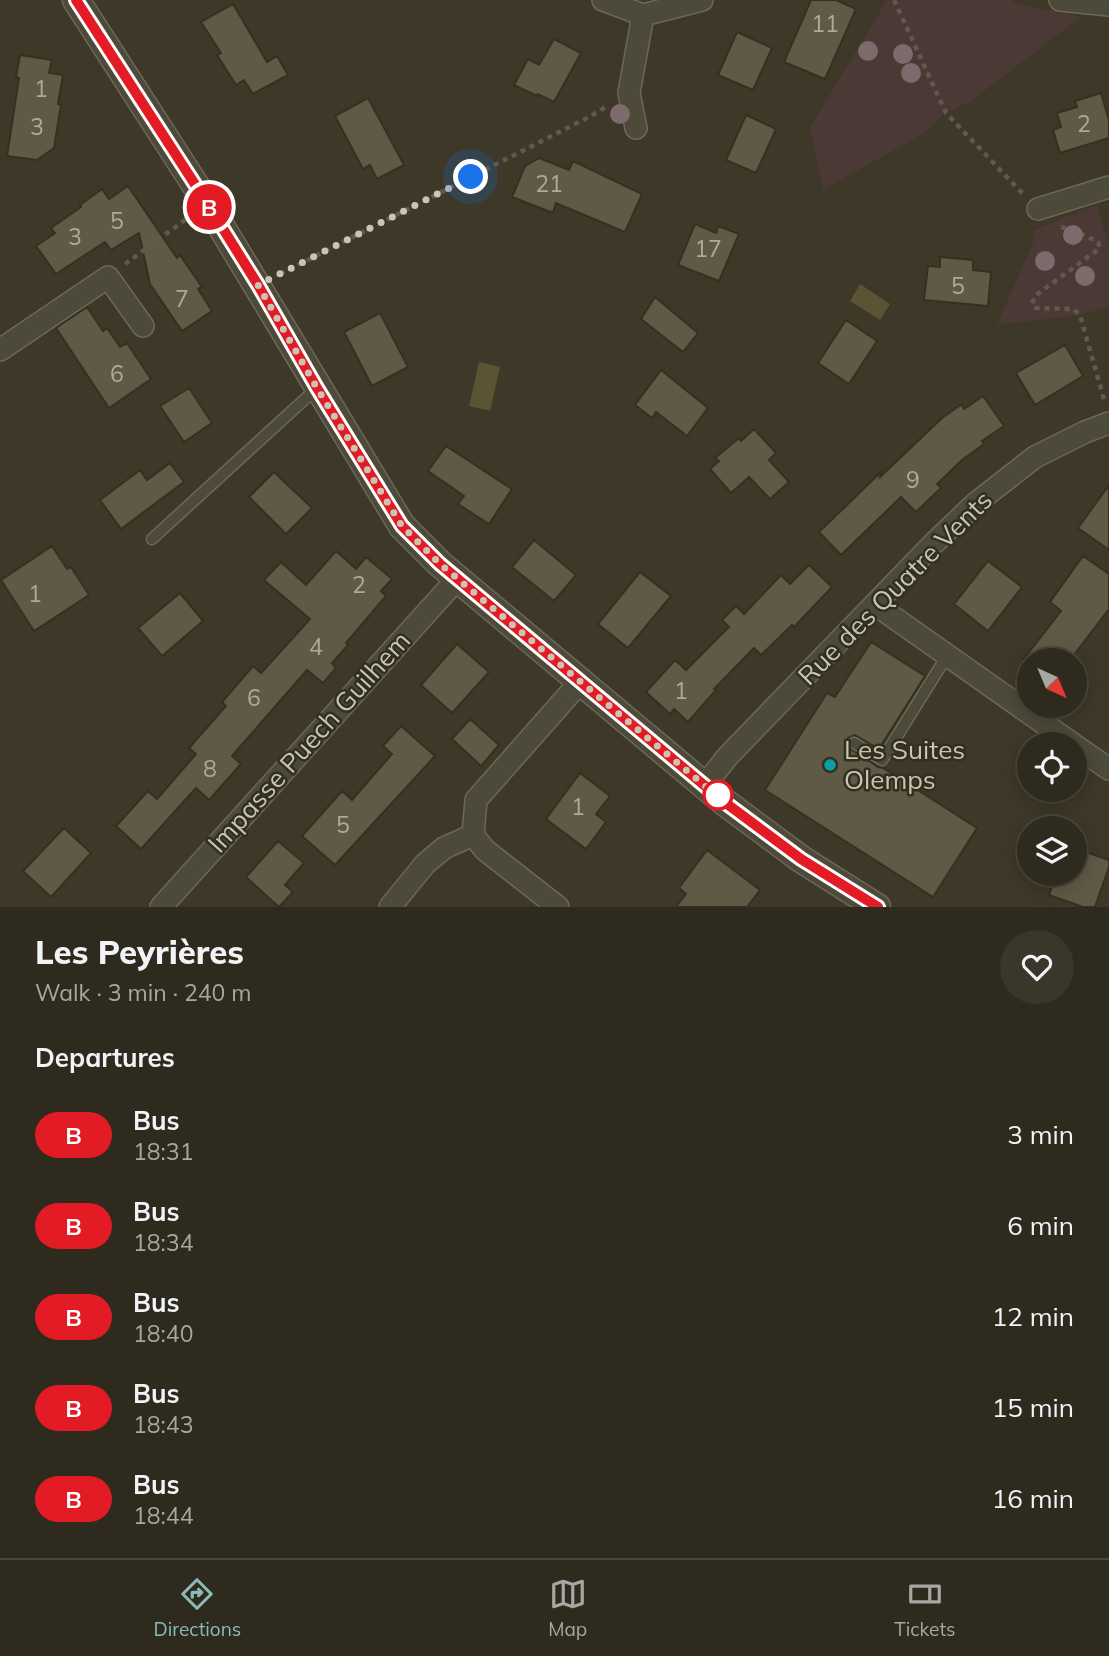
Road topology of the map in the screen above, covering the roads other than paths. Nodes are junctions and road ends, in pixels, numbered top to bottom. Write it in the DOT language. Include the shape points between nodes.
graph roads {
  1 [pos="76,0"];
  2 [pos="603,0"];
  3 [pos="702,0"];
  4 [pos="1060,0"];
  5 [pos="1109,5"];
  6 [pos="643,15"];
  7 [pos="636,128"];
  8 [pos="1109,187"];
  9 [pos="1038,209"];
  10 [pos="143,326"];
  11 [pos="0,350"];
  12 [pos="317,388"];
  13 [pos="1109,423"];
  14 [pos="152,539"];
  15 [pos="458,578"];
  16 [pos="876,605"];
  17 [pos="947,656"];
  18 [pos="581,681"];
  19 [pos="1057,732"];
  20 [pos="854,743"];
  21 [pos="1087,753"];
  22 [pos="1109,769"];
  23 [pos="705,785"];
  24 [pos="473,835"];
  25 [pos="161,907"];
  26 [pos="390,907"];
  27 [pos="558,907"];
  28 [pos="877,907"];
  1 -- 12 [label="street" via="258,285"];
  2 -- 6 [label="street"];
  3 -- 6 [label="street"];
  4 -- 5 [label="street"];
  6 -- 7 [label="street" via="629,93"];
  8 -- 9 [label="street"];
  10 -- 11 [label="street" via="108,277"];
  12 -- 14 [label="lane"];
  12 -- 15 [label="street" via="402,526"];
  13 -- 16 [label="street, Rue des Quatre Vents" via="1035,457 976,503"];
  15 -- 18 [label="street"];
  15 -- 25 [label="street, Impasse Puech Guilhem"];
  16 -- 17 [label="street"];
  16 -- 23 [label="street, Rue des Quatre Vents" via="728,755"];
  17 -- 19 [label="street"];
  17 -- 20 [label="lane" via="882,760"];
  18 -- 23 [label="street"];
  18 -- 24 [label="street" via="475,800"];
  21 -- 22 [label="street"];
  23 -- 28 [label="street" via="801,859"];
  24 -- 26 [label="street" via="444,848 425,864"];
  24 -- 27 [label="street" via="485,850"];
}
